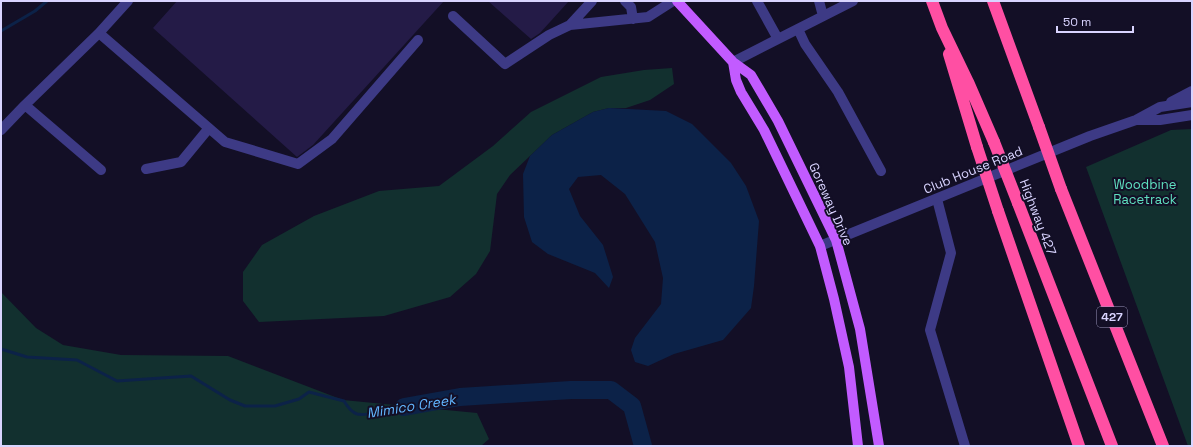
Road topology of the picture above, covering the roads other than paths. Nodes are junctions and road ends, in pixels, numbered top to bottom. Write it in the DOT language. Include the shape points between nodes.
graph roads {
  1 [pos="128,1"];
  2 [pos="592,1"];
  3 [pos="626,1"];
  4 [pos="673,1"];
  5 [pos="677,1"];
  6 [pos="757,1"];
  7 [pos="819,1"];
  8 [pos="853,1"];
  9 [pos="932,1"];
  10 [pos="993,1"];
  11 [pos="453,16"];
  12 [pos="823,16"];
  13 [pos="633,19"];
  14 [pos="570,25"];
  15 [pos="942,28"];
  16 [pos="798,29"];
  17 [pos="99,33"];
  18 [pos="778,39"];
  19 [pos="418,40"];
  20 [pos="733,62"];
  21 [pos="1192,91"];
  22 [pos="1192,102"];
  23 [pos="25,104"];
  24 [pos="1160,107"];
  25 [pos="1192,115"];
  26 [pos="1136,120"];
  27 [pos="209,128"];
  28 [pos="1,130"];
  29 [pos="146,169"];
  30 [pos="102,170"];
  31 [pos="881,171"];
  32 [pos="938,199"];
  33 [pos="836,240"];
  34 [pos="820,246"];
  35 [pos="858,446"];
  36 [pos="879,446"];
  37 [pos="965,446"];
  38 [pos="1079,446"];
  39 [pos="1112,446"];
  40 [pos="1163,446"];
  1 -- 17 [label="street"];
  2 -- 14 [label="street"];
  3 -- 13 [label="street" via="631,7"];
  4 -- 13 [label="street" via="648,17"];
  5 -- 20 [label="main road, Goreway Drive"];
  6 -- 18 [label="street"];
  7 -- 12 [label="street"];
  8 -- 12 [label="street"];
  9 -- 15 [label="highway, Highway 427"];
  10 -- 40 [label="highway, 427, bridge" via="1061,189"];
  11 -- 14 [label="street" via="505,64 549,35"];
  12 -- 16 [label="street"];
  13 -- 14 [label="street"];
  15 -- 38 [label="highway, bridge" via="977,147"];
  15 -- 39 [label="highway, Highway 427, bridge" via="994,142"];
  16 -- 18 [label="street"];
  16 -- 31 [label="street" via="805,44 838,92"];
  17 -- 23 [label="street"];
  17 -- 27 [label="street"];
  18 -- 20 [label="street"];
  19 -- 27 [label="street" via="332,139 298,164 224,142"];
  20 -- 33 [label="main road, Goreway Drive" via="751,75 778,121"];
  20 -- 34 [label="main road, Goreway Drive" via="736,80 764,130"];
  21 -- 24 [label="street"];
  22 -- 24 [label="street, Club House Road"];
  23 -- 28 [label="street"];
  23 -- 30 [label="street"];
  24 -- 26 [label="street, Club House Road"];
  25 -- 26 [label="street, Club House Road" via="1160,120"];
  26 -- 32 [label="street, Club House Road" via="1090,136"];
  27 -- 29 [label="street" via="181,162"];
  32 -- 33 [label="street, Club House Road"];
  32 -- 37 [label="street" via="951,253 930,330"];
  33 -- 34 [label="street, Club House Road"];
  33 -- 36 [label="main road, Goreway Drive" via="860,329"];
  34 -- 35 [label="main road, Goreway Drive" via="849,366"];
}
